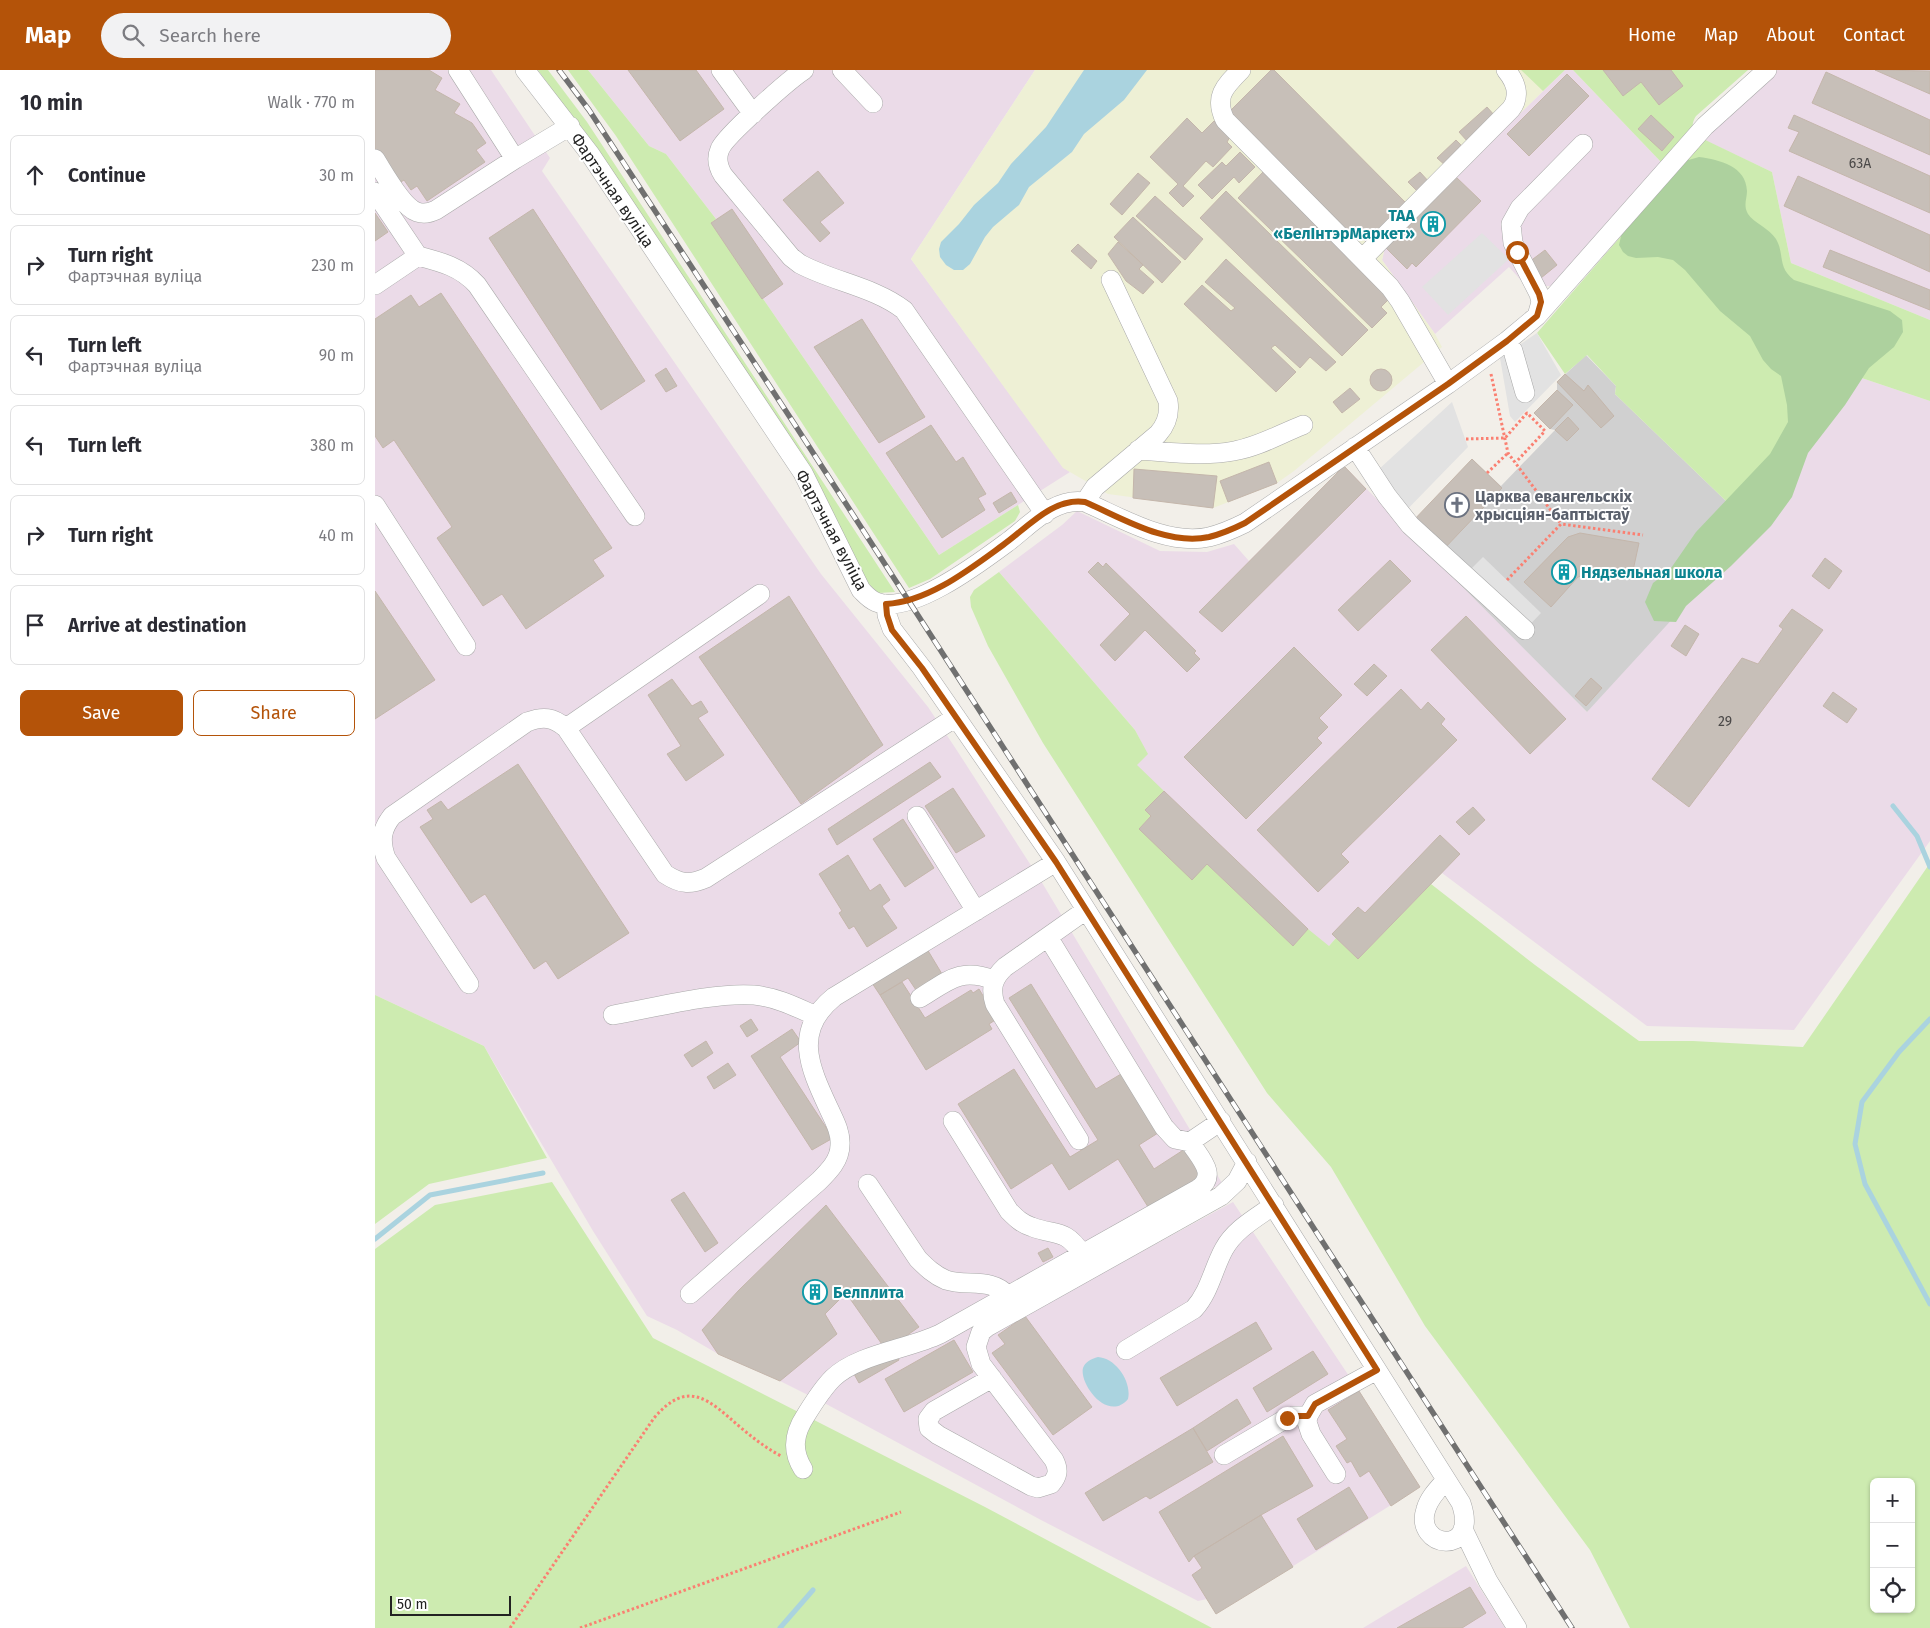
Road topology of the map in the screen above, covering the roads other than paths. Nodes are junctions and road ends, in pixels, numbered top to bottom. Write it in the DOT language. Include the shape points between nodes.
graph roads {
  1 [pos="458,70"];
  2 [pos="525,70"];
  3 [pos="721,70"];
  4 [pos="805,70"];
  5 [pos="842,70"];
  6 [pos="1241,70"];
  7 [pos="1506,70"];
  8 [pos="1767,70"];
  9 [pos="873,103"];
  10 [pos="753,114"];
  11 [pos="570,126"];
  12 [pos="1583,144"];
  13 [pos="375,159"];
  14 [pos="515,159"];
  15 [pos="375,192"];
  16 [pos="418,256"];
  17 [pos="1363,258"];
  18 [pos="1111,280"];
  19 [pos="375,286"];
  20 [pos="1537,316"];
  21 [pos="1507,341"];
  22 [pos="1448,384"];
  23 [pos="1525,393"];
  24 [pos="1303,425"];
  25 [pos="1355,447"];
  26 [pos="1138,450"];
  27 [pos="1085,502"];
  28 [pos="375,505"];
  29 [pos="1045,514"];
  30 [pos="635,516"];
  31 [pos="760,594"];
  32 [pos="886,604"];
  33 [pos="1525,630"];
  34 [pos="466,646"];
  35 [pos="956,717"];
  36 [pos="566,728"];
  37 [pos="917,816"];
  38 [pos="1056,862"];
  39 [pos="1086,910"];
  40 [pos="976,911"];
  41 [pos="1048,936"];
  42 [pos="994,980"];
  43 [pos="469,984"];
  44 [pos="920,998"];
  45 [pos="613,1015"];
  46 [pos="816,1016"];
  47 [pos="953,1121"];
  48 [pos="1221,1121"];
  49 [pos="1079,1140"];
  50 [pos="1190,1142"];
  51 [pos="1247,1162"];
  52 [pos="868,1184"];
  53 [pos="1274,1205"];
  54 [pos="1083,1254"];
  55 [pos="689,1294"];
  56 [pos="1008,1296"];
  57 [pos="1126,1350"];
  58 [pos="1377,1370"];
  59 [pos="992,1378"];
  60 [pos="1308,1416"];
  61 [pos="1224,1455"];
  62 [pos="803,1469"];
  63 [pos="1336,1474"];
  64 [pos="1446,1480"];
  65 [pos="1463,1529"];
  66 [pos="1517,1628"];
  1 -- 14 [label="street"];
  2 -- 11 [label="street, Фартэчная вуліца"];
  3 -- 10 [label="street"];
  4 -- 10 [label="street"];
  5 -- 9 [label="street"];
  6 -- 17 [label="street" via="1221,96 1225,120"];
  7 -- 17 [label="street" via="1516,86 1517,96 1511,110"];
  8 -- 20 [label="street, Фартэчная вуліца" via="1705,126"];
  10 -- 29 [label="street" via="722,145 717,159 723,175 800,264 871,291 904,310"];
  11 -- 14 [label="street"];
  11 -- 32 [label="street, Фартэчная вуліца" via="803,473 861,590 868,598"];
  12 -- 20 [label="street" via="1520,208 1511,224 1513,243 1539,294 1541,302"];
  13 -- 14 [label="street" via="405,204 424,213 436,210"];
  15 -- 16 [label="street"];
  16 -- 19 [label="street"];
  16 -- 30 [label="street" via="452,266 477,285"];
  17 -- 22 [label="street" via="1400,300"];
  18 -- 26 [label="street" via="1169,407 1163,428"];
  20 -- 21 [label="street, Фартэчная вуліца"];
  21 -- 22 [label="street, Фартэчная вуліца"];
  21 -- 23 [label="street"];
  22 -- 25 [label="street, Фартэчная вуліца"];
  24 -- 26 [label="street" via="1252,447 1221,454"];
  25 -- 27 [label="street, Фартэчная вуліца" via="1245,523 1207,537 1163,535"];
  25 -- 33 [label="street" via="1387,496 1411,524"];
  26 -- 27 [label="street" via="1095,486"];
  27 -- 29 [label="street, Фартэчная вуліца" via="1065,502"];
  28 -- 34 [label="street"];
  29 -- 32 [label="street, Фартэчная вуліца" via="935,590 909,601"];
  31 -- 36 [label="street"];
  32 -- 35 [label="street" via="892,630"];
  35 -- 36 [label="street" via="706,878 684,884 665,874"];
  35 -- 38 [label="street"];
  36 -- 43 [label="street" via="549,718 527,722 392,816 385,825 382,847 386,858"];
  37 -- 40 [label="street"];
  38 -- 39 [label="street"];
  38 -- 40 [label="street"];
  39 -- 41 [label="street"];
  39 -- 48 [label="street"];
  40 -- 46 [label="street" via="834,998"];
  41 -- 42 [label="street" via="1005,967"];
  41 -- 50 [label="street" via="1164,1127 1175,1139"];
  42 -- 44 [label="street" via="976,974 959,976"];
  42 -- 49 [label="street" via="995,1004"];
  45 -- 46 [label="street" via="708,998 754,995"];
  46 -- 55 [label="street" via="810,1028 809,1059 840,1136 837,1159 819,1181"];
  47 -- 54 [label="street" via="1009,1211 1032,1227 1060,1233 1076,1244"];
  48 -- 50 [label="street"];
  48 -- 51 [label="street"];
  50 -- 54 [label="street" via="1207,1168 1207,1181"];
  51 -- 53 [label="street"];
  51 -- 59 [label="street" via="1237,1181 1221,1196 981,1332 977,1356"];
  52 -- 56 [label="street" via="918,1259 936,1275 947,1280 992,1284"];
  53 -- 57 [label="street" via="1231,1238 1209,1288 1194,1308"];
  53 -- 58 [label="street"];
  54 -- 56 [label="street"];
  56 -- 62 [label="street" via="935,1336 866,1359 834,1377 798,1427 796,1453"];
  58 -- 60 [label="street" via="1315,1404"];
  58 -- 64 [label="street"];
  59 -- 59 [label="street" via="1054,1460 1058,1474 1051,1484 1038,1488 1031,1486 929,1428 928,1419 934,1411"];
  60 -- 61 [label="street" via="1287,1418"];
  60 -- 63 [label="street" via="1311,1434"];
  64 -- 65 [label="street" via="1461,1503 1465,1519"];
  64 -- 65 [label="street" via="1425,1510 1426,1526 1437,1540 1444,1543 1458,1537"];
  65 -- 66 [label="street" via="1488,1581"];
}
